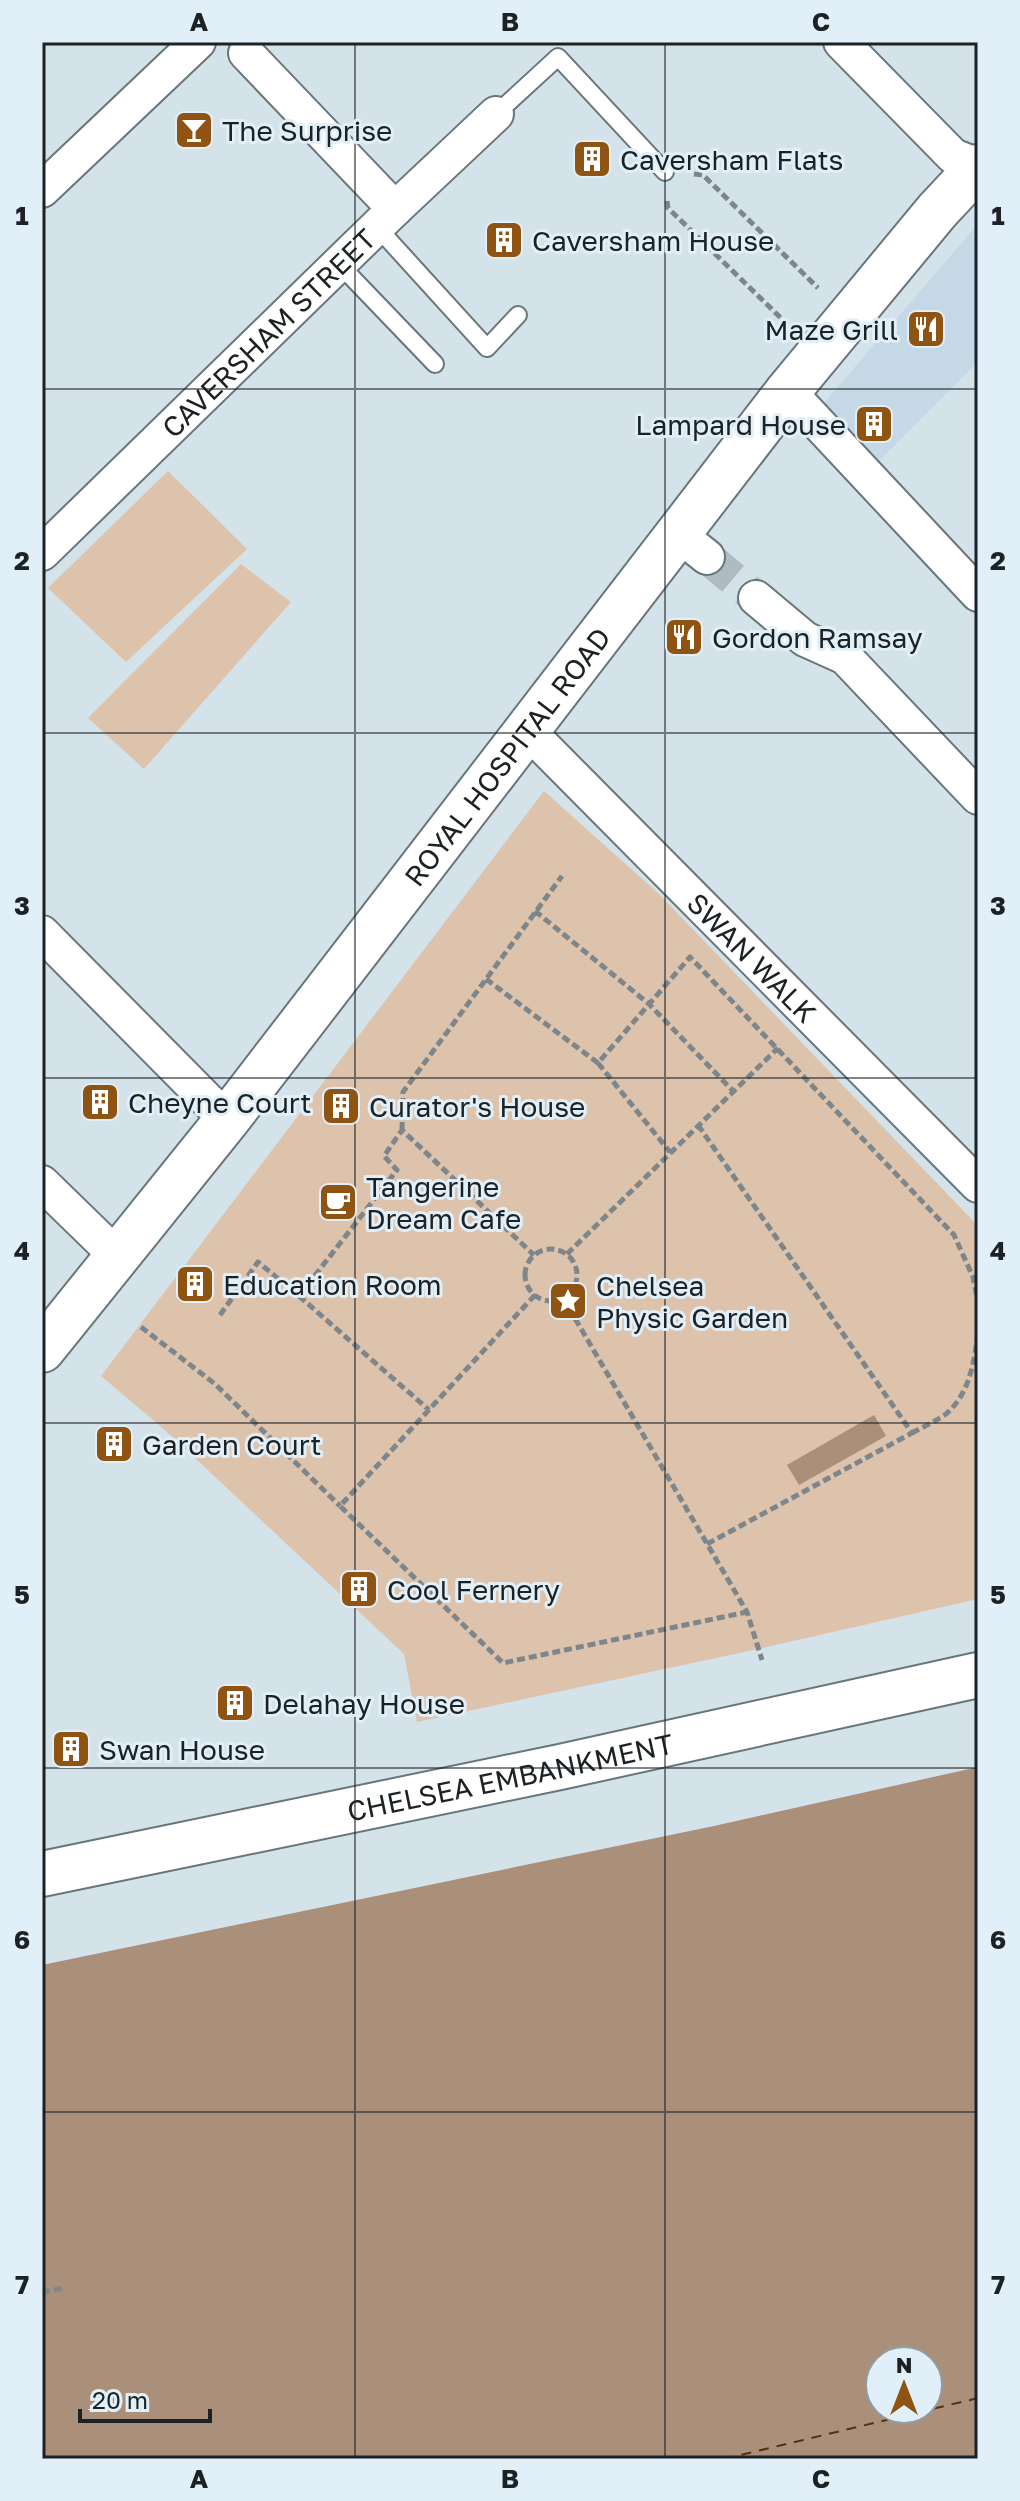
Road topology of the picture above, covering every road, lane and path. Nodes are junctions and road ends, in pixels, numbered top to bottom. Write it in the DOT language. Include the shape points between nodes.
graph roads {
  1 [pos="198,42"];
  2 [pos="841,42"];
  3 [pos="246,46"];
  4 [pos="496,114"];
  5 [pos="978,166"];
  6 [pos="665,172"];
  7 [pos="42,190"];
  8 [pos="386,218"];
  9 [pos="339,264"];
  10 [pos="819,288"];
  11 [pos="518,315"];
  12 [pos="797,333"];
  13 [pos="435,364"];
  14 [pos="788,391"];
  15 [pos="42,553"];
  16 [pos="978,594"];
  17 [pos="756,598"];
  18 [pos="527,730"];
  19 [pos="978,797"];
  20 [pos="562,876"];
  21 [pos="535,911"];
  22 [pos="42,933"];
  23 [pos="486,979"];
  24 [pos="649,1004"];
  25 [pos="785,1041"];
  26 [pos="777,1048"];
  27 [pos="598,1063"];
  28 [pos="733,1091"];
  29 [pos="227,1120"];
  30 [pos="698,1125"];
  31 [pos="402,1130"];
  32 [pos="671,1152"];
  33 [pos="42,1183"];
  34 [pos="978,1185"];
  35 [pos="567,1254"];
  36 [pos="534,1255"];
  37 [pos="117,1256"];
  38 [pos="535,1295"];
  39 [pos="299,1296"];
  40 [pos="563,1298"];
  41 [pos="978,1302"];
  42 [pos="220,1315"];
  43 [pos="141,1327"];
  44 [pos="978,1333"];
  45 [pos="42,1350"];
  46 [pos="429,1410"];
  47 [pos="912,1433"];
  48 [pos="340,1506"];
  49 [pos="707,1544"];
  50 [pos="747,1612"];
  51 [pos="762,1660"];
  52 [pos="978,1675"];
  53 [pos="42,1874"];
  54 [pos="64,2288"];
  55 [pos="42,2292"];
  1 -- 7 [label="street"];
  2 -- 5 [label="street" via="953,156"];
  3 -- 8 [label="street"];
  4 -- 6 [label="lane" via="558,57"];
  4 -- 8 [label="street, CAVERSHAM STREET"];
  5 -- 14 [label="main road, ROYAL HOSPITAL ROAD"];
  6 -- 10 [label="path" via="703,175"];
  6 -- 12 [label="path" via="668,208"];
  8 -- 9 [label="street, CAVERSHAM STREET"];
  8 -- 11 [label="lane" via="487,348"];
  9 -- 13 [label="lane"];
  9 -- 15 [label="street, CAVERSHAM STREET"];
  14 -- 16 [label="street"];
  14 -- 18 [label="main road, ROYAL HOSPITAL ROAD" via="692,546"];
  17 -- 19 [label="street" via="805,639 845,657"];
  18 -- 29 [label="main road, ROYAL HOSPITAL ROAD"];
  18 -- 34 [label="street, SWAN WALK"];
  20 -- 21 [label="path"];
  21 -- 23 [label="path"];
  21 -- 24 [label="path"];
  22 -- 29 [label="street"];
  23 -- 27 [label="path"];
  23 -- 31 [label="path" via="403,1092"];
  24 -- 26 [label="path" via="690,957"];
  24 -- 27 [label="path"];
  24 -- 28 [label="path"];
  25 -- 26 [label="path"];
  26 -- 28 [label="path"];
  26 -- 41 [label="path" via="954,1235"];
  27 -- 32 [label="path"];
  28 -- 30 [label="path"];
  29 -- 37 [label="main road, ROYAL HOSPITAL ROAD"];
  30 -- 32 [label="path"];
  30 -- 47 [label="path"];
  31 -- 36 [label="path"];
  31 -- 39 [label="path" via="384,1156 397,1170"];
  32 -- 35 [label="path"];
  33 -- 37 [label="street"];
  35 -- 36 [label="path" via="554,1249"];
  35 -- 40 [label="path" via="577,1275"];
  36 -- 38 [label="path" via="525,1277"];
  37 -- 45 [label="main road, ROYAL HOSPITAL ROAD"];
  38 -- 40 [label="path" via="549,1301"];
  38 -- 46 [label="path"];
  39 -- 42 [label="path" via="258,1262"];
  39 -- 46 [label="path"];
  40 -- 49 [label="path"];
  43 -- 48 [label="path" via="215,1384"];
  44 -- 47 [label="path" via="964,1391 946,1413"];
  46 -- 48 [label="path"];
  47 -- 49 [label="path"];
  48 -- 50 [label="path" via="503,1663"];
  49 -- 50 [label="path"];
  50 -- 51 [label="path"];
  52 -- 53 [label="main road, CHELSEA EMBANKMENT"];
  54 -- 55 [label="path"];
}
